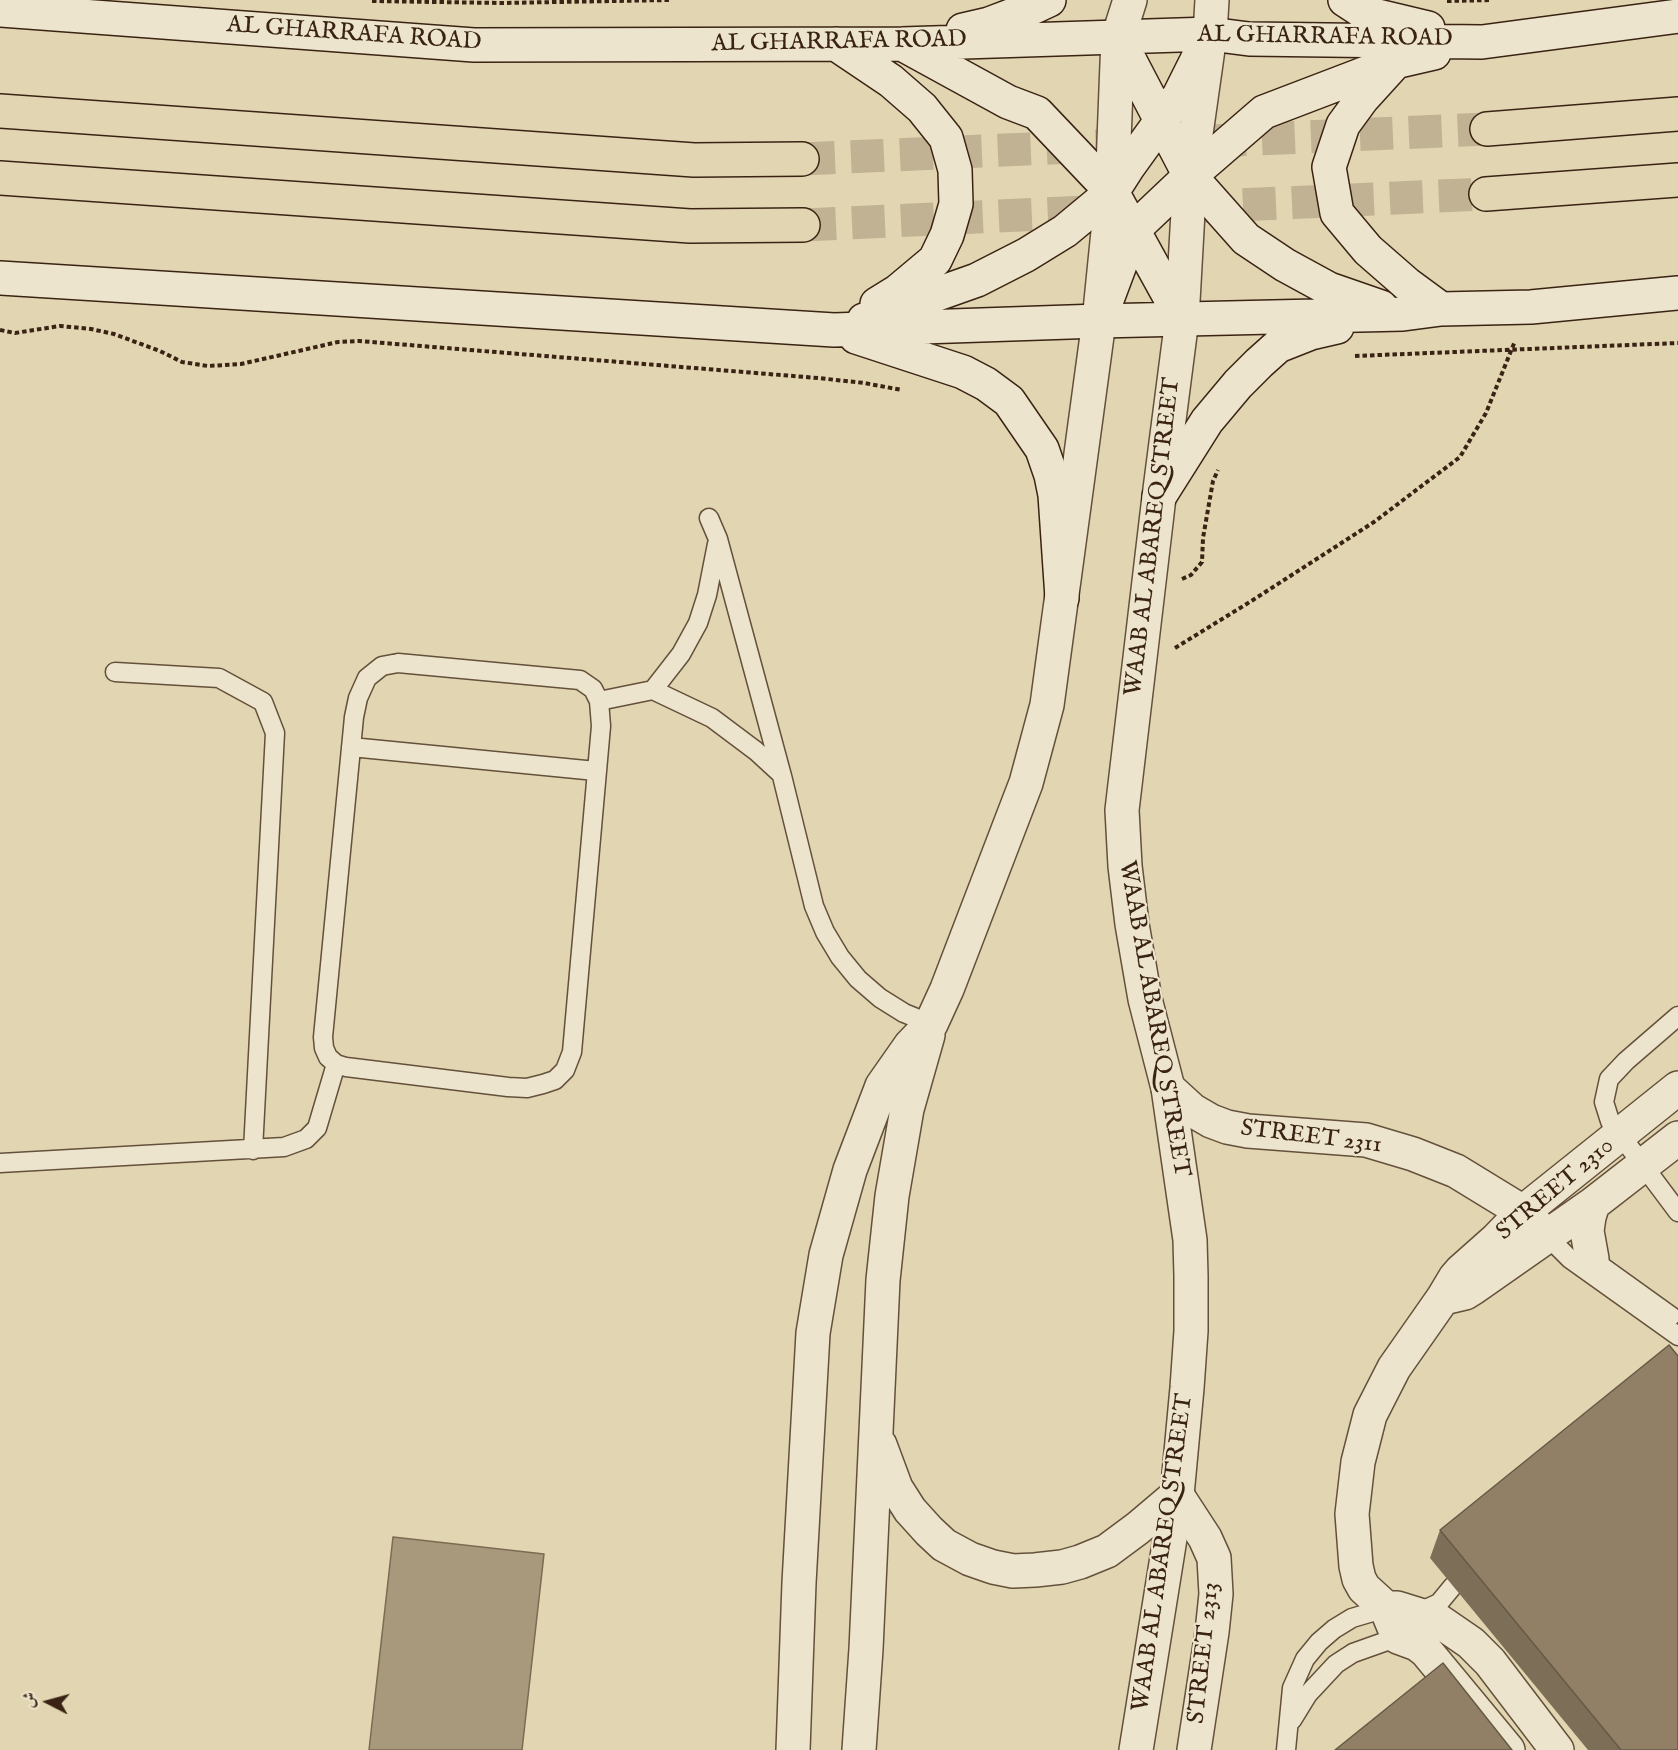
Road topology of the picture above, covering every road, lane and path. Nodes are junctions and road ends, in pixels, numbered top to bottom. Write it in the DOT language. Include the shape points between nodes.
graph roads {
  1 [pos="669,0"];
  2 [pos="1049,0"];
  3 [pos="1130,0"];
  4 [pos="1212,0"];
  5 [pos="1345,0"];
  6 [pos="1491,0"];
  7 [pos="360,1"];
  8 [pos="1440,2"];
  9 [pos="0,10"];
  10 [pos="1678,16"];
  11 [pos="1210,34"];
  12 [pos="1118,38"];
  13 [pos="1482,42"];
  14 [pos="836,44"];
  15 [pos="902,44"];
  16 [pos="1395,62"];
  17 [pos="0,111"];
  18 [pos="1678,114"];
  19 [pos="1161,123"];
  20 [pos="1487,129"];
  21 [pos="802,159"];
  22 [pos="1190,176"];
  23 [pos="0,178"];
  24 [pos="1678,180"];
  25 [pos="1112,192"];
  26 [pos="1486,194"];
  27 [pos="803,225"];
  28 [pos="1133,230"];
  29 [pos="0,278"];
  30 [pos="1678,293"];
  31 [pos="1531,307"];
  32 [pos="1441,309"];
  33 [pos="1403,314"];
  34 [pos="1182,319"];
  35 [pos="1099,321"];
  36 [pos="0,330"];
  37 [pos="834,330"];
  38 [pos="1678,343"];
  39 [pos="1511,350"];
  40 [pos="1351,357"];
  41 [pos="905,390"];
  42 [pos="1222,462"];
  43 [pos="1159,497"];
  44 [pos="709,518"];
  45 [pos="718,539"];
  46 [pos="1148,592"];
  47 [pos="1062,598"];
  48 [pos="1138,670"];
  49 [pos="114,672"];
  50 [pos="653,690"];
  51 [pos="599,701"];
  52 [pos="351,747"];
  53 [pos="596,771"];
  54 [pos="782,776"];
  55 [pos="1678,1016"];
  56 [pos="931,1024"];
  57 [pos="336,1064"];
  58 [pos="1168,1088"];
  59 [pos="1678,1088"];
  60 [pos="1621,1135"];
  61 [pos="1678,1138"];
  62 [pos="253,1150"];
  63 [pos="0,1163"];
  64 [pos="1643,1166"];
  65 [pos="1593,1204"];
  66 [pos="1523,1212"];
  67 [pos="1678,1212"];
  68 [pos="1547,1236"];
  69 [pos="1592,1259"];
  70 [pos="1443,1298"];
  71 [pos="1678,1321"];
  72 [pos="1678,1336"];
  73 [pos="875,1432"];
  74 [pos="1177,1495"];
  75 [pos="1453,1586"];
  76 [pos="1400,1619"];
  77 [pos="1290,1724"];
  78 [pos="794,1750"];
  79 [pos="859,1750"];
  80 [pos="1136,1750"];
  81 [pos="1194,1750"];
  82 [pos="1286,1750"];
  83 [pos="1508,1750"];
  84 [pos="1557,1750"];
  1 -- 7 [label="path"];
  2 -- 15 [label="main road" via="989,24"];
  3 -- 12 [label="main road"];
  4 -- 11 [label="main road, WAAB AL ABAREQ STREET"];
  5 -- 13 [label="main road" via="1365,13"];
  6 -- 8 [label="path"];
  9 -- 14 [label="main road, AL GHARRAFA ROAD" via="474,45"];
  10 -- 13 [label="main road, AL GHARRAFA ROAD"];
  11 -- 12 [label="main road, AL GHARRAFA ROAD"];
  11 -- 13 [label="main road, AL GHARRAFA ROAD" via="1249,39"];
  11 -- 19 [label="main road"];
  11 -- 22 [label="main road, WAAB AL ABAREQ STREET"];
  12 -- 15 [label="main road, AL GHARRAFA ROAD"];
  12 -- 19 [label="main road"];
  12 -- 25 [label="main road"];
  13 -- 16 [label="main road"];
  14 -- 15 [label="main road, AL GHARRAFA ROAD"];
  14 -- 37 [label="main road" via="891,81 922,108 946,138 955,170 956,204 935,260 898,291"];
  15 -- 25 [label="main road" via="1008,102 1037,113"];
  16 -- 22 [label="main road" via="1264,112"];
  16 -- 32 [label="main road" via="1343,124 1329,167 1337,213 1368,250"];
  17 -- 21 [label="highway" via="694,160"];
  18 -- 20 [label="highway"];
  19 -- 22 [label="main road"];
  19 -- 25 [label="main road"];
  22 -- 28 [label="main road"];
  22 -- 33 [label="main road" via="1246,239 1286,265 1329,289"];
  22 -- 34 [label="main road, WAAB AL ABAREQ STREET"];
  23 -- 27 [label="highway" via="690,226"];
  24 -- 26 [label="highway"];
  25 -- 28 [label="main road"];
  25 -- 35 [label="main road"];
  25 -- 37 [label="main road" via="1065,231 978,280"];
  28 -- 34 [label="main road"];
  28 -- 35 [label="main road"];
  29 -- 37 [label="main road"];
  30 -- 31 [label="main road"];
  31 -- 32 [label="main road"];
  31 -- 39 [label="path"];
  32 -- 33 [label="main road"];
  33 -- 34 [label="main road"];
  33 -- 43 [label="main road" via="1311,333 1278,346 1207,421"];
  34 -- 35 [label="main road"];
  34 -- 43 [label="main road, WAAB AL ABAREQ STREET"];
  35 -- 37 [label="main road"];
  35 -- 47 [label="main road"];
  36 -- 41 [label="path" via="15,333 60,326 91,329 123,337 182,362 208,366 241,364 338,342 359,341 818,378"];
  37 -- 47 [label="main road" via="963,372 1009,401 1042,448 1051,475"];
  38 -- 39 [label="path"];
  39 -- 40 [label="path"];
  39 -- 48 [label="path" via="1486,412 1460,457 1374,522"];
  42 -- 46 [label="path" via="1213,481 1202,562 1191,575"];
  43 -- 46 [label="main road, WAAB AL ABAREQ STREET"];
  44 -- 45 [label="lane"];
  45 -- 50 [label="lane" via="698,623 681,654"];
  45 -- 54 [label="lane"];
  46 -- 48 [label="main road, WAAB AL ABAREQ STREET"];
  47 -- 56 [label="main road" via="1047,705 1026,783"];
  48 -- 58 [label="main road, WAAB AL ABAREQ STREET" via="1122,810 1125,866 1145,999"];
  49 -- 62 [label="lane" via="219,678 263,702 275,733"];
  50 -- 51 [label="lane"];
  50 -- 54 [label="lane" via="712,718"];
  51 -- 52 [label="lane" via="593,689 580,681 398,663 382,666 367,678 358,698"];
  51 -- 53 [label="lane"];
  52 -- 53 [label="lane"];
  52 -- 57 [label="lane" via="323,1037 328,1057"];
  53 -- 57 [label="lane" via="572,1052 565,1070 555,1080 527,1088"];
  54 -- 56 [label="lane" via="814,906 840,957 880,998"];
  55 -- 60 [label="lane" via="1609,1079 1604,1102"];
  56 -- 73 [label="main road" via="907,1109 892,1196"];
  56 -- 78 [label="main road" via="882,1086 850,1170 826,1255 813,1333"];
  57 -- 62 [label="lane" via="317,1128 306,1139 284,1147"];
  58 -- 66 [label="main road, STREET 2311" via="1192,1110 1227,1127 1366,1140 1413,1154 1456,1171"];
  58 -- 74 [label="main road, WAAB AL ABAREQ STREET" via="1190,1240 1190,1342"];
  59 -- 60 [label="main road, STREET 2310"];
  60 -- 64 [label="lane"];
  60 -- 66 [label="main road, STREET 2310"];
  61 -- 64 [label="main road, STREET 2310"];
  62 -- 63 [label="lane"];
  64 -- 65 [label="main road, STREET 2310"];
  64 -- 67 [label="lane"];
  65 -- 68 [label="main road, STREET 2310"];
  65 -- 69 [label="main road" via="1587,1231"];
  66 -- 68 [label="main road, STREET 2311"];
  66 -- 70 [label="main road, STREET 2310" via="1461,1270"];
  68 -- 69 [label="lane"];
  68 -- 70 [label="main road, STREET 2310" via="1465,1293"];
  68 -- 72 [label="lane" via="1570,1259"];
  69 -- 71 [label="lane"];
  70 -- 76 [label="main road, STREET 2310" via="1394,1368 1370,1415 1358,1462 1352,1514 1359,1579"];
  73 -- 74 [label="main road" via="896,1488 910,1510 944,1545 993,1568 1035,1570 1080,1562 1107,1551"];
  73 -- 79 [label="main road"];
  74 -- 80 [label="main road, WAAB AL ABAREQ STREET"];
  74 -- 81 [label="main road, STREET 2313" via="1214,1558 1216,1594"];
  75 -- 76 [label="lane" via="1439,1603"];
  76 -- 77 [label="lane" via="1336,1664 1308,1694"];
  76 -- 77 [label="lane" via="1352,1618 1319,1642 1305,1659 1292,1688"];
  76 -- 83 [label="main road"];
  76 -- 84 [label="main road" via="1439,1621 1471,1643"];
  77 -- 82 [label="lane"];
}
